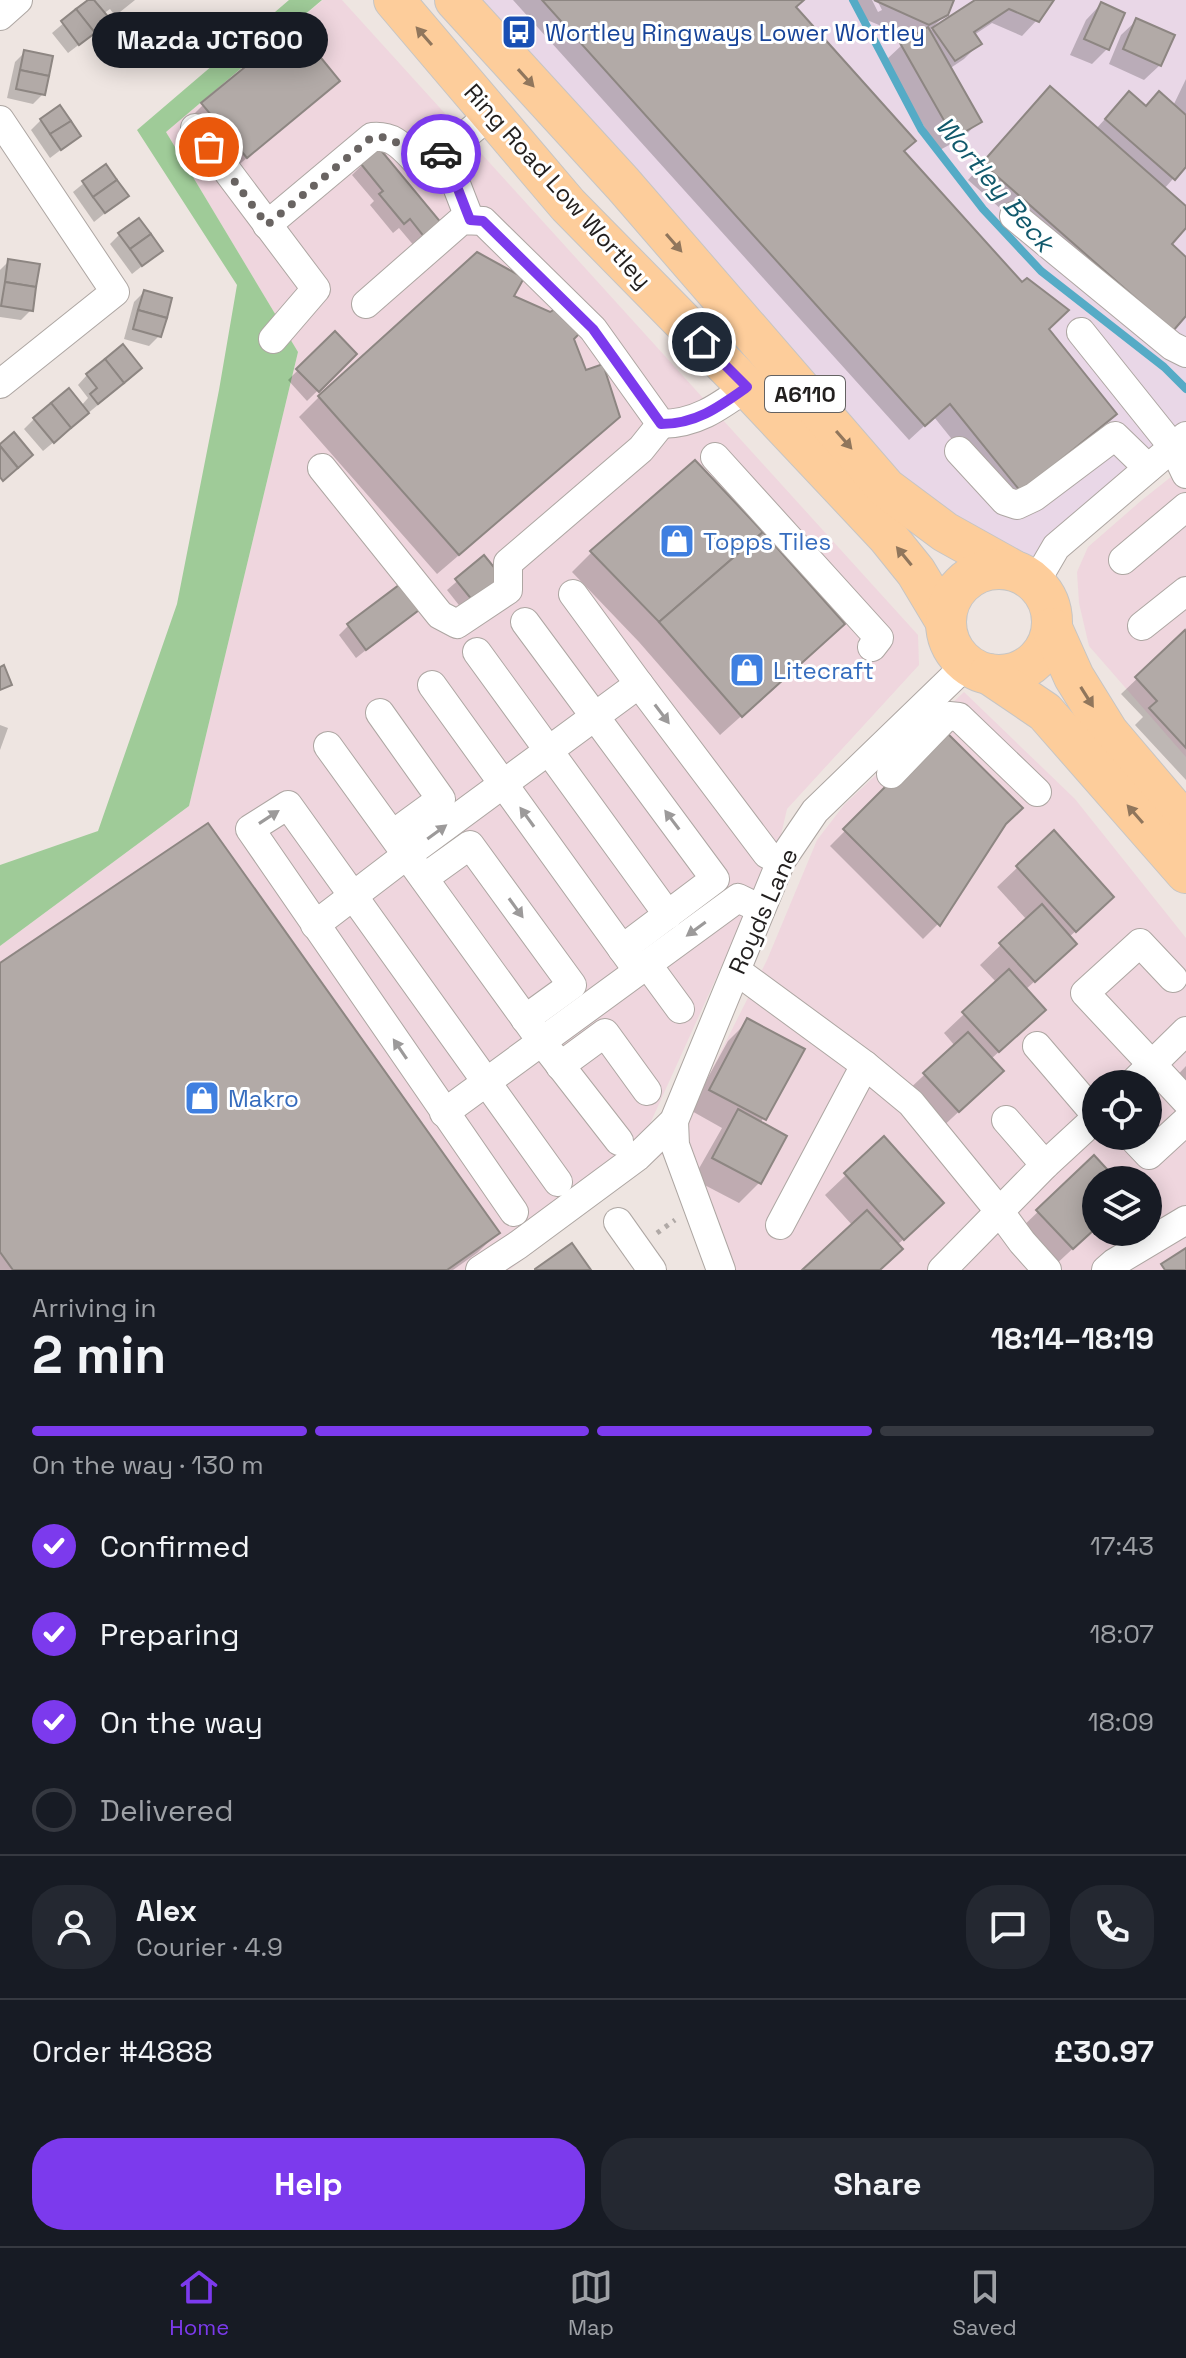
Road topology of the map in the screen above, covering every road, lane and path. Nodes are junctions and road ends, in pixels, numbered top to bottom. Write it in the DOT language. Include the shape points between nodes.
graph roads {
  1 [pos="18,0"];
  2 [pos="394,0"];
  3 [pos="455,0"];
  4 [pos="0,16"];
  5 [pos="491,114"];
  6 [pos="0,120"];
  7 [pos="195,128"];
  8 [pos="444,153"];
  9 [pos="1014,216"];
  10 [pos="470,220"];
  11 [pos="267,225"];
  12 [pos="366,304"];
  13 [pos="1081,332"];
  14 [pos="273,339"];
  15 [pos="1186,353"];
  16 [pos="0,384"];
  17 [pos="747,387"];
  18 [pos="661,424"];
  19 [pos="1180,441"];
  20 [pos="959,451"];
  21 [pos="715,457"];
  22 [pos="322,468"];
  23 [pos="1148,468"];
  24 [pos="1186,474"];
  25 [pos="1186,507"];
  26 [pos="1123,560"];
  27 [pos="1025,577"];
  28 [pos="1186,591"];
  29 [pos="573,594"];
  30 [pos="525,622"];
  31 [pos="946,622"];
  32 [pos="1142,626"];
  33 [pos="1052,628"];
  34 [pos="872,647"];
  35 [pos="477,652"];
  36 [pos="978,669"];
  37 [pos="639,684"];
  38 [pos="432,685"];
  39 [pos="380,713"];
  40 [pos="595,716"];
  41 [pos="328,746"];
  42 [pos="549,750"];
  43 [pos="897,756"];
  44 [pos="503,784"];
  45 [pos="1037,792"];
  46 [pos="1186,824"];
  47 [pos="400,844"];
  48 [pos="781,861"];
  49 [pos="1186,873"];
  50 [pos="424,878"];
  51 [pos="354,897"];
  52 [pos="761,909"];
  53 [pos="668,915"];
  54 [pos="315,925"];
  55 [pos="636,962"];
  56 [pos="737,971"];
  57 [pos="1173,978"];
  58 [pos="680,1009"];
  59 [pos="525,1019"];
  60 [pos="1186,1031"];
  61 [pos="542,1042"];
  62 [pos="1037,1046"];
  63 [pos="1153,1063"];
  64 [pos="865,1065"];
  65 [pos="560,1066"];
  66 [pos="1146,1070"];
  67 [pos="487,1082"];
  68 [pos="647,1091"];
  69 [pos="1082,1099"];
  70 [pos="1186,1101"];
  71 [pos="444,1113"];
  72 [pos="1006,1120"];
  73 [pos="674,1121"];
  74 [pos="1186,1121"];
  75 [pos="1082,1129"];
  76 [pos="619,1141"];
  77 [pos="1162,1143"];
  78 [pos="1045,1165"];
  79 [pos="558,1182"];
  80 [pos="698,1204"];
  81 [pos="514,1212"];
  82 [pos="1000,1212"];
  83 [pos="1186,1220"];
  84 [pos="618,1222"];
  85 [pos="780,1225"];
  86 [pos="636,1247"];
  87 [pos="948,1268"];
  88 [pos="480,1270"];
  89 [pos="652,1270"];
  90 [pos="721,1270"];
  91 [pos="1047,1270"];
  92 [pos="1106,1270"];
  1 -- 4 [label="street"];
  5 -- 2 [label="highway, Ring Road Low Wortley / A6110, one-way"];
  3 -- 27 [label="highway, Ring Road Low Wortley / A6110, one-way" via="623,184 886,488 945,532"];
  5 -- 8 [label="street"];
  5 -- 17 [label="highway, Ring Road Low Wortley / A6110" via="568,205"];
  6 -- 16 [label="street" via="115,292"];
  7 -- 11 [label="street"];
  8 -- 10 [label="street"];
  8 -- 11 [label="street" via="418,163 398,143 372,137"];
  9 -- 15 [label="street"];
  10 -- 12 [label="street" via="462,220"];
  10 -- 18 [label="street" via="483,221 593,329"];
  11 -- 14 [label="street" via="316,289"];
  13 -- 19 [label="street"];
  17 -- 18 [label="street" via="680,424"];
  31 -- 17 [label="highway, Ring Road Low Wortley / A6110, one-way" via="887,536"];
  18 -- 22 [label="street" via="641,449 508,563 508,590 457,624 440,615"];
  19 -- 23 [label="street"];
  19 -- 24 [label="street"];
  20 -- 23 [label="street" via="1005,501 1017,505 1115,436"];
  21 -- 34 [label="street" via="879,638"];
  23 -- 27 [label="street"];
  25 -- 26 [label="street"];
  27 -- 31 [label="highway" via="998,569 966,580 955,593"];
  27 -- 33 [label="highway" via="1048,601"];
  28 -- 32 [label="street"];
  29 -- 37 [label="street"];
  30 -- 40 [label="street"];
  31 -- 36 [label="highway, A6110" via="956,654"];
  33 -- 36 [label="highway" via="1047,645 1027,667 1003,675"];
  33 -- 46 [label="highway, one-way" via="1108,732"];
  35 -- 42 [label="street"];
  36 -- 43 [label="street, Royds Lane"];
  49 -- 36 [label="highway, A6110, one-way" via="1045,712"];
  37 -- 40 [label="street"];
  37 -- 48 [label="street, one-way" via="767,854"];
  38 -- 44 [label="street"];
  39 -- 47 [label="street" via="441,799"];
  40 -- 42 [label="street"];
  53 -- 40 [label="street, one-way" via="715,879"];
  41 -- 47 [label="street"];
  42 -- 44 [label="street"];
  42 -- 53 [label="street"];
  43 -- 45 [label="street" via="949,716 959,717"];
  43 -- 48 [label="street, Royds Lane" via="815,811"];
  47 -- 44 [label="street, one-way"];
  55 -- 44 [label="street, one-way"];
  47 -- 50 [label="street"];
  47 -- 51 [label="street"];
  48 -- 52 [label="street, Royds Lane"];
  50 -- 59 [label="street"];
  50 -- 59 [label="street, one-way" via="470,845 572,985"];
  51 -- 54 [label="street"];
  54 -- 51 [label="street, one-way" via="250,829 288,805"];
  51 -- 67 [label="street"];
  52 -- 55 [label="street, one-way" via="738,898"];
  52 -- 56 [label="street, Royds Lane"];
  53 -- 55 [label="street"];
  71 -- 54 [label="street, one-way"];
  55 -- 58 [label="street"];
  55 -- 61 [label="street"];
  56 -- 64 [label="street"];
  56 -- 73 [label="street, Royds Lane"];
  57 -- 63 [label="street" via="1140,943 1085,993"];
  59 -- 61 [label="street"];
  60 -- 63 [label="street"];
  61 -- 65 [label="street"];
  61 -- 67 [label="street"];
  62 -- 69 [label="street"];
  63 -- 66 [label="street"];
  63 -- 70 [label="street"];
  64 -- 82 [label="street" via="911,1103"];
  64 -- 85 [label="street"];
  65 -- 68 [label="street" via="605,1033"];
  65 -- 76 [label="street"];
  67 -- 71 [label="street"];
  67 -- 79 [label="street"];
  71 -- 81 [label="street"];
  72 -- 78 [label="street"];
  73 -- 80 [label="street" via="675,1145"];
  73 -- 88 [label="street" via="637,1157"];
  74 -- 77 [label="street"];
  75 -- 78 [label="street"];
  78 -- 82 [label="street"];
  80 -- 86 [label="path"];
  80 -- 90 [label="street"];
  82 -- 87 [label="street"];
  82 -- 91 [label="street"];
  83 -- 92 [label="street"];
  84 -- 86 [label="street"];
  86 -- 89 [label="street"];
}
